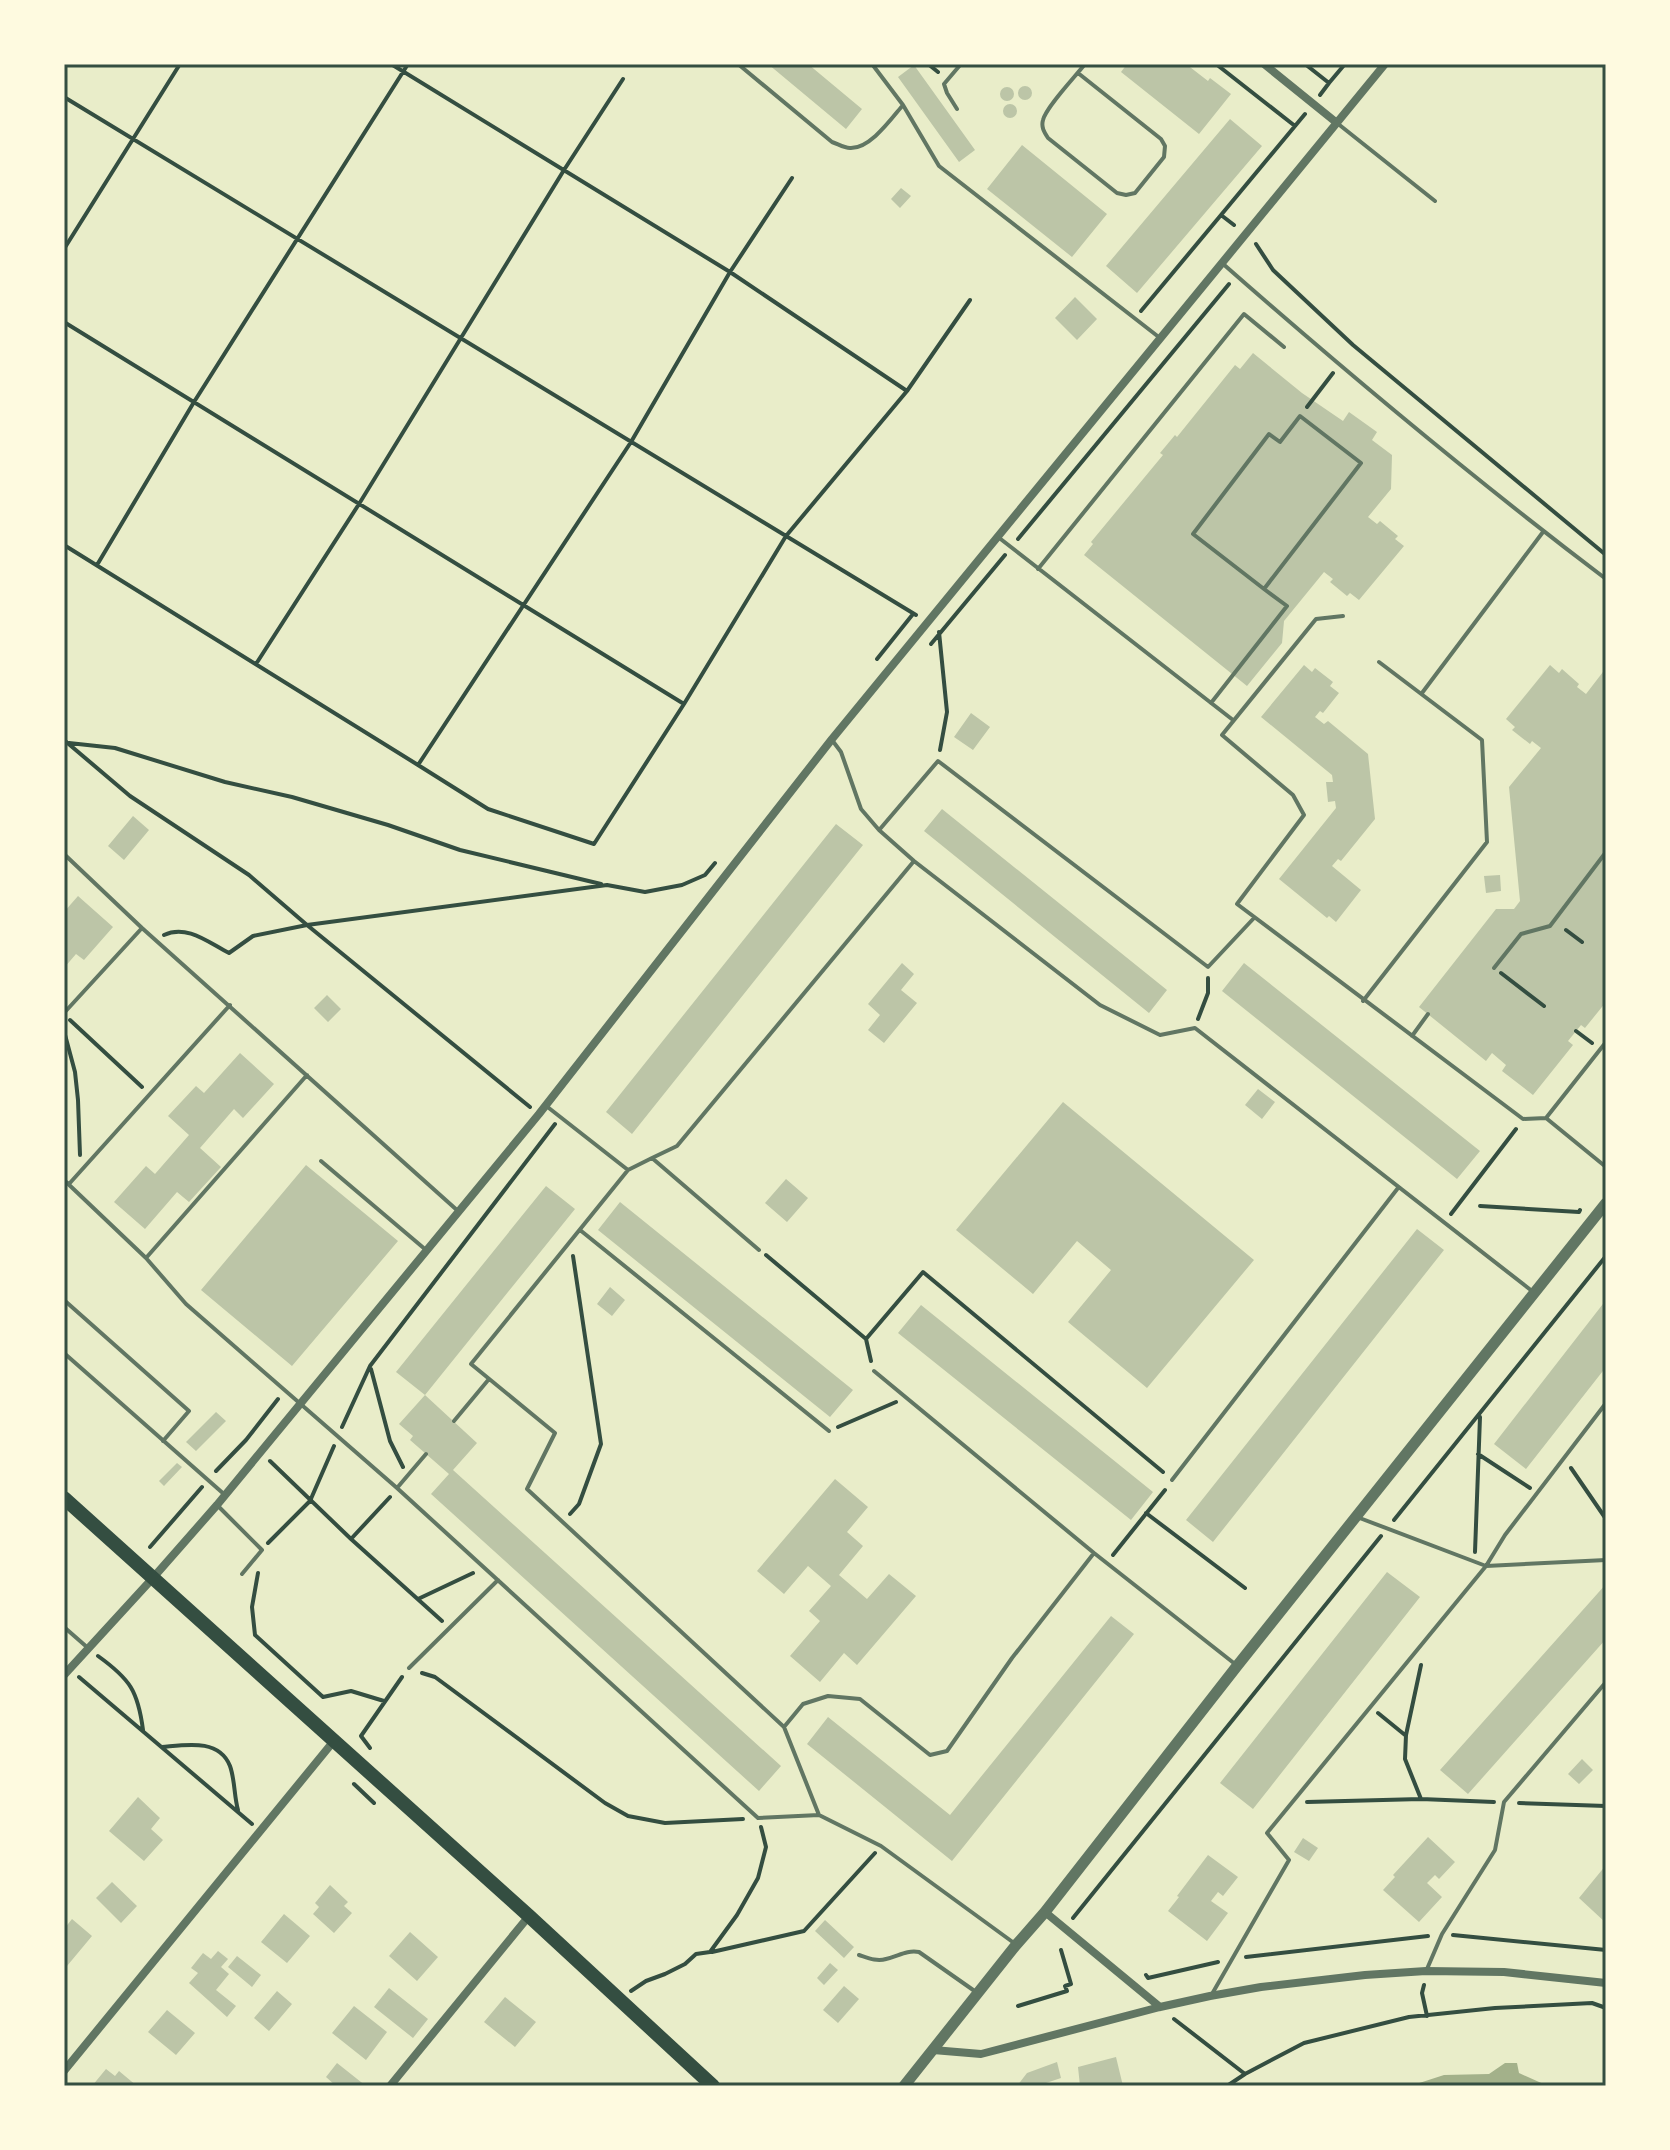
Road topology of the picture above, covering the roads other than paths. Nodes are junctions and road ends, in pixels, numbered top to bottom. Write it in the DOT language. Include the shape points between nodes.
graph roads {
  1 [pos="738,64"];
  2 [pos="872,64"];
  3 [pos="961,64"];
  4 [pos="1085,64"];
  5 [pos="1264,64"];
  6 [pos="1385,64"];
  7 [pos="1078,73"];
  8 [pos="903,105"];
  9 [pos="957,109"];
  10 [pos="1337,123"];
  11 [pos="1435,201"];
  12 [pos="1222,263"];
  13 [pos="1160,338"];
  14 [pos="1284,347"];
  15 [pos="1543,532"];
  16 [pos="997,537"];
  17 [pos="1038,569"];
  18 [pos="1606,579"];
  19 [pos="1264,589"];
  20 [pos="1343,616"];
  21 [pos="1379,662"];
  22 [pos="1422,693"];
  23 [pos="1211,703"];
  24 [pos="1233,720"];
  25 [pos="832,739"];
  26 [pos="879,830"];
  27 [pos="1606,852"];
  28 [pos="64,854"];
  29 [pos="914,861"];
  30 [pos="1254,918"];
  31 [pos="142,928"];
  32 [pos="1494,968"];
  33 [pos="1363,1001"];
  34 [pos="230,1005"];
  35 [pos="64,1014"];
  36 [pos="1428,1014"];
  37 [pos="1412,1036"];
  38 [pos="1606,1042"];
  39 [pos="307,1075"];
  40 [pos="545,1105"];
  41 [pos="1546,1118"];
  42 [pos="652,1158"];
  43 [pos="321,1161"];
  44 [pos="1606,1167"];
  45 [pos="628,1170"];
  46 [pos="66,1182"];
  47 [pos="1399,1187"];
  48 [pos="1606,1203"];
  49 [pos="458,1211"];
  50 [pos="580,1230"];
  51 [pos="426,1250"];
  52 [pos="759,1250"];
  53 [pos="146,1258"];
  54 [pos="1534,1292"];
  55 [pos="64,1300"];
  56 [pos="64,1353"];
  57 [pos="874,1371"];
  58 [pos="489,1379"];
  59 [pos="1606,1403"];
  60 [pos="301,1404"];
  61 [pos="454,1421"];
  62 [pos="829,1431"];
  63 [pos="163,1441"];
  64 [pos="426,1454"];
  65 [pos="1172,1480"];
  66 [pos="397,1488"];
  67 [pos="225,1495"];
  68 [pos="64,1498"];
  69 [pos="217,1505"];
  70 [pos="1356,1517"];
  71 [pos="1094,1553"];
  72 [pos="1606,1560"];
  73 [pos="1486,1566"];
  74 [pos="242,1574"];
  75 [pos="152,1579"];
  76 [pos="498,1580"];
  77 [pos="64,1627"];
  78 [pos="88,1648"];
  79 [pos="1237,1666"];
  80 [pos="409,1668"];
  81 [pos="66,1670"];
  82 [pos="1606,1682"];
  83 [pos="784,1727"];
  84 [pos="333,1742"];
  85 [pos="819,1815"];
  86 [pos="1045,1912"];
  87 [pos="529,1916"];
  88 [pos="1016,1945"];
  89 [pos="859,1955"];
  90 [pos="1426,1971"];
  91 [pos="1606,1983"];
  92 [pos="978,1994"];
  93 [pos="1210,1996"];
  94 [pos="1160,2007"];
  95 [pos="933,2050"];
  96 [pos="64,2071"];
  97 [pos="390,2086"];
  98 [pos="713,2086"];
  99 [pos="904,2086"];
  1 -- 8 [label="lane" via="843,147 867,145"];
  2 -- 8 [label="lane"];
  3 -- 9 [label="lane" via="944,84"];
  4 -- 7 [label="lane"];
  5 -- 10 [label="street"];
  6 -- 10 [label="street"];
  7 -- 7 [label="lane" via="1046,112 1043,131 1117,193 1135,193 1164,157 1165,146"];
  8 -- 13 [label="lane" via="939,166"];
  10 -- 11 [label="lane"];
  10 -- 12 [label="street"];
  12 -- 13 [label="street"];
  12 -- 15 [label="lane"];
  13 -- 16 [label="street"];
  14 -- 17 [label="lane" via="1244,314"];
  15 -- 18 [label="lane"];
  15 -- 22 [label="lane"];
  16 -- 17 [label="lane"];
  16 -- 25 [label="street"];
  17 -- 23 [label="lane"];
  19 -- 19 [label="lane" via="1361,463 1300,416 1280,442 1269,434 1193,534"];
  19 -- 23 [label="lane" via="1287,606"];
  20 -- 24 [label="lane" via="1316,619"];
  21 -- 22 [label="lane"];
  22 -- 33 [label="lane" via="1482,740 1487,842"];
  23 -- 24 [label="lane"];
  24 -- 30 [label="lane" via="1222,735 1293,795 1304,815 1237,904"];
  25 -- 26 [label="lane" via="861,809"];
  25 -- 40 [label="street"];
  26 -- 29 [label="lane"];
  26 -- 30 [label="lane" via="938,761 1208,967"];
  27 -- 32 [label="lane" via="1550,926 1521,934"];
  28 -- 31 [label="lane"];
  29 -- 42 [label="lane" via="677,1146"];
  29 -- 47 [label="lane" via="1100,1005 1160,1035 1195,1028"];
  30 -- 33 [label="lane"];
  31 -- 34 [label="lane"];
  31 -- 35 [label="lane"];
  33 -- 37 [label="lane"];
  34 -- 39 [label="lane"];
  34 -- 46 [label="lane"];
  36 -- 37 [label="lane"];
  37 -- 41 [label="lane" via="1523,1119"];
  38 -- 41 [label="lane"];
  39 -- 49 [label="lane"];
  39 -- 53 [label="lane"];
  40 -- 45 [label="lane"];
  40 -- 49 [label="street"];
  41 -- 44 [label="lane"];
  42 -- 45 [label="lane"];
  42 -- 52 [label="lane"];
  43 -- 51 [label="lane"];
  45 -- 50 [label="lane"];
  46 -- 53 [label="lane"];
  47 -- 54 [label="lane"];
  47 -- 65 [label="lane"];
  48 -- 54 [label="street"];
  49 -- 51 [label="street"];
  50 -- 58 [label="lane" via="471,1364"];
  50 -- 62 [label="lane"];
  51 -- 60 [label="street"];
  53 -- 60 [label="lane" via="186,1304"];
  54 -- 70 [label="street"];
  55 -- 63 [label="lane" via="189,1411"];
  56 -- 63 [label="lane"];
  57 -- 71 [label="lane"];
  58 -- 61 [label="lane"];
  58 -- 83 [label="lane" via="555,1433 527,1489"];
  59 -- 73 [label="lane"];
  60 -- 66 [label="lane"];
  60 -- 67 [label="street"];
  63 -- 67 [label="lane"];
  64 -- 66 [label="lane"];
  66 -- 76 [label="lane"];
  67 -- 69 [label="street"];
  68 -- 75 [label="main road"];
  69 -- 74 [label="lane" via="262,1550"];
  69 -- 75 [label="street"];
  70 -- 73 [label="lane"];
  70 -- 79 [label="street"];
  71 -- 79 [label="lane"];
  71 -- 83 [label="lane" via="947,1751 930,1755 860,1699 828,1696 803,1704"];
  72 -- 73 [label="lane"];
  73 -- 93 [label="lane" via="1267,1833 1289,1860"];
  75 -- 78 [label="street"];
  75 -- 84 [label="main road"];
  76 -- 80 [label="lane"];
  76 -- 85 [label="lane" via="758,1818"];
  77 -- 78 [label="lane"];
  78 -- 81 [label="street"];
  79 -- 86 [label="street"];
  82 -- 90 [label="lane" via="1504,1802 1495,1850 1442,1934"];
  83 -- 85 [label="lane"];
  84 -- 87 [label="main road"];
  84 -- 96 [label="street"];
  85 -- 88 [label="lane" via="881,1846"];
  86 -- 88 [label="street"];
  86 -- 94 [label="street"];
  87 -- 97 [label="street"];
  87 -- 98 [label="main road"];
  88 -- 92 [label="street"];
  89 -- 92 [label="lane" via="884,1960 908,1950 919,1952"];
  90 -- 91 [label="street" via="1504,1972"];
  90 -- 93 [label="street"];
  92 -- 95 [label="street"];
  93 -- 94 [label="street"];
  94 -- 95 [label="street" via="981,2054"];
  95 -- 99 [label="street"];
}
